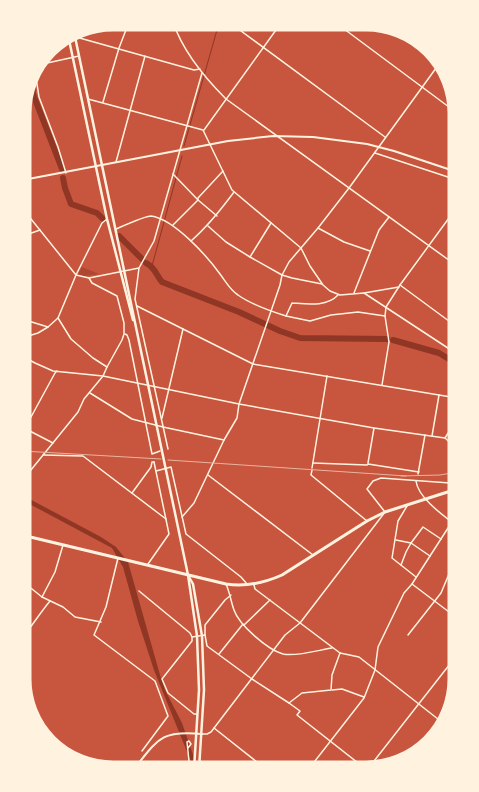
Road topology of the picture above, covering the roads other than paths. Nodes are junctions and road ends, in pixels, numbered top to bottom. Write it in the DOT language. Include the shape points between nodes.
graph roads {
  1 [pos="126,29"];
  2 [pos="176,29"];
  3 [pos="237,29"];
  4 [pos="277,29"];
  5 [pos="344,29"];
  6 [pos="75,38"];
  7 [pos="77,38"];
  8 [pos="69,41"];
  9 [pos="119,48"];
  10 [pos="263,48"];
  11 [pos="79,56"];
  12 [pos="144,56"];
  13 [pos="73,57"];
  14 [pos="45,63"];
  15 [pos="437,67"];
  16 [pos="200,69"];
  17 [pos="202,74"];
  18 [pos="36,79"];
  19 [pos="422,87"];
  20 [pos="88,98"];
  21 [pos="226,99"];
  22 [pos="103,102"];
  23 [pos="449,107"];
  24 [pos="130,110"];
  25 [pos="189,126"];
  26 [pos="203,130"];
  27 [pos="278,136"];
  28 [pos="385,138"];
  29 [pos="210,145"];
  30 [pos="379,147"];
  31 [pos="179,151"];
  32 [pos="375,153"];
  33 [pos="116,163"];
  34 [pos="102,166"];
  35 [pos="96,167"];
  36 [pos="450,170"];
  37 [pos="223,171"];
  38 [pos="66,173"];
  39 [pos="173,174"];
  40 [pos="450,178"];
  41 [pos="29,179"];
  42 [pos="349,188"];
  43 [pos="234,192"];
  44 [pos="198,200"];
  45 [pos="29,216"];
  46 [pos="217,216"];
  47 [pos="389,217"];
  48 [pos="450,217"];
  49 [pos="108,219"];
  50 [pos="161,220"];
  51 [pos="271,223"];
  52 [pos="173,226"];
  53 [pos="208,226"];
  54 [pos="318,228"];
  55 [pos="116,229"];
  56 [pos="40,230"];
  57 [pos="29,234"];
  58 [pos="191,241"];
  59 [pos="429,246"];
  60 [pos="300,248"];
  61 [pos="370,252"];
  62 [pos="250,257"];
  63 [pos="450,261"];
  64 [pos="139,268"];
  65 [pos="123,272"];
  66 [pos="76,275"];
  67 [pos="282,275"];
  68 [pos="89,278"];
  69 [pos="323,285"];
  70 [pos="399,286"];
  71 [pos="364,293"];
  72 [pos="338,294"];
  73 [pos="353,294"];
  74 [pos="137,306"];
  75 [pos="386,307"];
  76 [pos="271,312"];
  77 [pos="286,316"];
  78 [pos="386,316"];
  79 [pos="58,318"];
  80 [pos="29,322"];
  81 [pos="450,322"];
  82 [pos="48,327"];
  83 [pos="182,329"];
  84 [pos="124,334"];
  85 [pos="29,336"];
  86 [pos="450,349"];
  87 [pos="29,360"];
  88 [pos="253,364"];
  89 [pos="107,367"];
  90 [pos="57,371"];
  91 [pos="103,376"];
  92 [pos="328,376"];
  93 [pos="138,384"];
  94 [pos="382,385"];
  95 [pos="154,387"];
  96 [pos="168,390"];
  97 [pos="90,392"];
  98 [pos="439,395"];
  99 [pos="450,397"];
  100 [pos="240,404"];
  101 [pos="321,418"];
  102 [pos="161,420"];
  103 [pos="29,421"];
  104 [pos="146,423"];
  105 [pos="163,427"];
  106 [pos="374,428"];
  107 [pos="29,430"];
  108 [pos="450,430"];
  109 [pos="425,435"];
  110 [pos="432,436"];
  111 [pos="445,438"];
  112 [pos="224,440"];
  113 [pos="53,443"];
  114 [pos="450,443"];
  115 [pos="168,449"];
  116 [pos="160,451"];
  117 [pos="43,455"];
  118 [pos="313,463"];
  119 [pos="368,464"];
  120 [pos="156,471"];
  121 [pos="29,472"];
  122 [pos="208,475"];
  123 [pos="418,478"];
  124 [pos="416,481"];
  125 [pos="450,484"];
  126 [pos="450,490"];
  127 [pos="132,493"];
  128 [pos="425,499"];
  129 [pos="407,506"];
  130 [pos="385,512"];
  131 [pos="182,517"];
  132 [pos="166,519"];
  133 [pos="450,520"];
  134 [pos="367,521"];
  135 [pos="450,525"];
  136 [pos="29,537"];
  137 [pos="440,539"];
  138 [pos="396,540"];
  139 [pos="411,544"];
  140 [pos="63,545"];
  141 [pos="313,555"];
  142 [pos="430,556"];
  143 [pos="118,558"];
  144 [pos="148,564"];
  145 [pos="401,565"];
  146 [pos="450,573"];
  147 [pos="188,575"];
  148 [pos="416,577"];
  149 [pos="226,584"];
  150 [pos="254,584"];
  151 [pos="412,584"];
  152 [pos="247,585"];
  153 [pos="29,586"];
  154 [pos="139,591"];
  155 [pos="231,595"];
  156 [pos="42,596"];
  157 [pos="270,600"];
  158 [pos="50,601"];
  159 [pos="434,601"];
  160 [pos="450,613"];
  161 [pos="101,622"];
  162 [pos="300,623"];
  163 [pos="243,624"];
  164 [pos="29,630"];
  165 [pos="204,635"];
  166 [pos="408,635"];
  167 [pos="197,636"];
  168 [pos="192,637"];
  169 [pos="333,648"];
  170 [pos="274,649"];
  171 [pos="340,653"];
  172 [pos="219,654"];
  173 [pos="450,664"];
  174 [pos="375,670"];
  175 [pos="252,678"];
  176 [pos="331,690"];
  177 [pos="364,697"];
  178 [pos="289,703"];
  179 [pos="418,704"];
  180 [pos="199,714"];
  181 [pos="439,720"];
  182 [pos="214,728"];
  183 [pos="197,733"];
  184 [pos="202,734"];
  185 [pos="330,741"];
  186 [pos="188,748"];
  187 [pos="142,751"];
  188 [pos="373,762"];
  189 [pos="139,763"];
  190 [pos="187,763"];
  191 [pos="195,763"];
  192 [pos="200,763"];
  193 [pos="258,763"];
  194 [pos="313,763"];
  195 [pos="358,763"];
  1 -- 9 [label="street"];
  2 -- 16 [label="street"];
  3 -- 10 [label="street"];
  4 -- 10 [label="street"];
  5 -- 19 [label="street"];
  6 -- 11 [label="main road"];
  7 -- 9 [label="street"];
  8 -- 13 [label="main road"];
  9 -- 12 [label="street"];
  9 -- 22 [label="street"];
  10 -- 21 [label="street"];
  10 -- 28 [label="street"];
  11 -- 13 [label="street"];
  11 -- 20 [label="main road"];
  12 -- 16 [label="street" via="194,70"];
  12 -- 24 [label="street"];
  13 -- 14 [label="street"];
  13 -- 35 [label="main road"];
  15 -- 19 [label="street"];
  16 -- 17 [label="street"];
  17 -- 21 [label="street"];
  17 -- 25 [label="street"];
  18 -- 38 [label="street" via="39,97"];
  19 -- 23 [label="street"];
  19 -- 28 [label="street"];
  20 -- 22 [label="street"];
  20 -- 34 [label="main road"];
  21 -- 26 [label="street"];
  21 -- 27 [label="street"];
  22 -- 24 [label="street"];
  24 -- 25 [label="street"];
  24 -- 33 [label="street"];
  25 -- 26 [label="street"];
  25 -- 31 [label="street"];
  26 -- 29 [label="street"];
  27 -- 29 [label="street"];
  27 -- 30 [label="street" via="337,139"];
  27 -- 42 [label="street"];
  28 -- 30 [label="street"];
  29 -- 31 [label="street"];
  29 -- 37 [label="street"];
  30 -- 32 [label="street"];
  30 -- 36 [label="street"];
  31 -- 33 [label="street"];
  31 -- 39 [label="street"];
  32 -- 40 [label="street"];
  32 -- 42 [label="street"];
  33 -- 34 [label="street"];
  34 -- 35 [label="street"];
  34 -- 55 [label="main road"];
  35 -- 38 [label="street"];
  35 -- 49 [label="main road"];
  37 -- 43 [label="street"];
  37 -- 44 [label="street"];
  38 -- 41 [label="street"];
  39 -- 44 [label="street"];
  39 -- 50 [label="street"];
  42 -- 47 [label="street"];
  42 -- 54 [label="street"];
  43 -- 46 [label="street"];
  43 -- 51 [label="street"];
  44 -- 46 [label="street"];
  44 -- 52 [label="street"];
  45 -- 56 [label="street"];
  46 -- 53 [label="street"];
  47 -- 59 [label="street"];
  47 -- 61 [label="street" via="379,230"];
  48 -- 59 [label="street"];
  49 -- 65 [label="main road"];
  49 -- 66 [label="street" via="102,223"];
  50 -- 52 [label="street"];
  50 -- 55 [label="street" via="149,216"];
  50 -- 64 [label="street" via="154,241"];
  51 -- 60 [label="street"];
  51 -- 62 [label="street"];
  52 -- 58 [label="street"];
  53 -- 58 [label="street"];
  53 -- 62 [label="street" via="226,242"];
  54 -- 60 [label="street"];
  54 -- 61 [label="street"];
  55 -- 65 [label="main road"];
  56 -- 57 [label="street"];
  56 -- 66 [label="street"];
  58 -- 76 [label="street" via="238,295"];
  59 -- 63 [label="street"];
  59 -- 70 [label="street"];
  60 -- 67 [label="street"];
  60 -- 69 [label="street"];
  61 -- 73 [label="street"];
  62 -- 67 [label="street"];
  64 -- 65 [label="street"];
  64 -- 74 [label="street" via="135,299"];
  65 -- 68 [label="street"];
  65 -- 147 [label="main road"];
  66 -- 68 [label="street"];
  66 -- 79 [label="street"];
  67 -- 69 [label="street"];
  67 -- 76 [label="street"];
  68 -- 84 [label="street" via="117,296"];
  69 -- 72 [label="street"];
  70 -- 71 [label="street"];
  70 -- 75 [label="street"];
  70 -- 81 [label="street"];
  71 -- 73 [label="street"];
  71 -- 75 [label="street"];
  72 -- 73 [label="street"];
  72 -- 77 [label="street" via="331,301 317,304 292,303"];
  74 -- 83 [label="street"];
  74 -- 95 [label="street"];
  75 -- 78 [label="street"];
  75 -- 86 [label="street"];
  76 -- 77 [label="street"];
  76 -- 88 [label="street"];
  77 -- 78 [label="street" via="310,321 331,315 358,312"];
  78 -- 94 [label="street" via="389,342"];
  79 -- 82 [label="street"];
  79 -- 89 [label="street" via="71,339"];
  80 -- 82 [label="street"];
  82 -- 85 [label="street"];
  83 -- 88 [label="street"];
  83 -- 96 [label="street"];
  84 -- 89 [label="street"];
  84 -- 93 [label="street" via="129,340"];
  87 -- 90 [label="street"];
  88 -- 92 [label="street"];
  88 -- 100 [label="street"];
  89 -- 91 [label="street"];
  90 -- 91 [label="street"];
  90 -- 103 [label="street"];
  91 -- 93 [label="street"];
  91 -- 97 [label="street"];
  92 -- 94 [label="street"];
  92 -- 101 [label="street"];
  93 -- 95 [label="street"];
  93 -- 104 [label="street"];
  94 -- 98 [label="street"];
  95 -- 96 [label="street"];
  95 -- 102 [label="street"];
  96 -- 100 [label="street"];
  96 -- 102 [label="street"];
  97 -- 104 [label="street" via="132,419"];
  97 -- 113 [label="street" via="78,412"];
  98 -- 99 [label="street"];
  98 -- 110 [label="street"];
  100 -- 101 [label="street"];
  100 -- 112 [label="street" via="237,418"];
  101 -- 106 [label="street"];
  101 -- 118 [label="street"];
  102 -- 105 [label="street"];
  104 -- 105 [label="street"];
  104 -- 116 [label="street" via="152,454"];
  105 -- 112 [label="street"];
  105 -- 115 [label="street"];
  106 -- 109 [label="street"];
  106 -- 119 [label="street"];
  107 -- 113 [label="street"];
  108 -- 111 [label="street"];
  109 -- 110 [label="street"];
  109 -- 119 [label="street" via="419,473"];
  110 -- 111 [label="street"];
  111 -- 114 [label="street"];
  112 -- 122 [label="street"];
  113 -- 117 [label="street"];
  117 -- 121 [label="street"];
  117 -- 127 [label="street" via="83,456"];
  118 -- 119 [label="street"];
  118 -- 134 [label="street" via="311,475"];
  120 -- 127 [label="street" via="152,462"];
  120 -- 131 [label="street" via="171,467"];
  120 -- 132 [label="street"];
  122 -- 131 [label="street" via="194,503"];
  122 -- 141 [label="street"];
  123 -- 124 [label="street"];
  124 -- 125 [label="street"];
  124 -- 128 [label="street"];
  124 -- 130 [label="street" via="380,478 373,481 367,489"];
  126 -- 128 [label="main road"];
  127 -- 132 [label="street"];
  128 -- 129 [label="main road"];
  128 -- 133 [label="street"];
  129 -- 130 [label="main road"];
  129 -- 138 [label="street" via="398,521"];
  130 -- 134 [label="main road"];
  130 -- 162 [label="street"];
  131 -- 152 [label="street" via="186,534"];
  132 -- 144 [label="street" via="170,534"];
  134 -- 141 [label="main road"];
  135 -- 137 [label="street"];
  136 -- 140 [label="main road"];
  137 -- 139 [label="street" via="423,527"];
  137 -- 142 [label="street"];
  138 -- 139 [label="street"];
  138 -- 145 [label="street" via="392,558"];
  139 -- 142 [label="street"];
  139 -- 145 [label="street"];
  140 -- 143 [label="main road"];
  140 -- 156 [label="street" via="55,572"];
  141 -- 150 [label="main road" via="282,575"];
  142 -- 148 [label="street"];
  143 -- 144 [label="main road"];
  143 -- 161 [label="street"];
  144 -- 147 [label="main road"];
  145 -- 148 [label="street"];
  146 -- 159 [label="street" via="441,593"];
  147 -- 149 [label="main road"];
  147 -- 165 [label="main road" via="193,584"];
  147 -- 167 [label="main road"];
  148 -- 151 [label="street"];
  149 -- 152 [label="main road"];
  149 -- 155 [label="street"];
  150 -- 152 [label="main road"];
  150 -- 157 [label="street" via="255,589"];
  151 -- 159 [label="street"];
  151 -- 174 [label="street" via="404,593 378,647"];
  153 -- 156 [label="street"];
  154 -- 168 [label="street"];
  155 -- 163 [label="street" via="234,611"];
  155 -- 165 [label="street" via="205,625"];
  156 -- 158 [label="street"];
  157 -- 162 [label="street"];
  157 -- 163 [label="street"];
  158 -- 161 [label="street" via="75,617"];
  158 -- 164 [label="street"];
  159 -- 160 [label="street"];
  159 -- 166 [label="street"];
  161 -- 187 [label="street" via="94,635 155,681 168,716"];
  162 -- 169 [label="street"];
  162 -- 170 [label="street" via="285,635"];
  163 -- 170 [label="street" via="258,640"];
  163 -- 172 [label="street"];
  165 -- 167 [label="street"];
  165 -- 172 [label="street" via="207,646"];
  165 -- 184 [label="main road"];
  167 -- 168 [label="street"];
  167 -- 180 [label="main road"];
  168 -- 180 [label="street" via="192,641 162,679 168,693 194,714"];
  169 -- 170 [label="street" via="293,654 283,654"];
  169 -- 171 [label="street"];
  170 -- 175 [label="street"];
  171 -- 174 [label="street" via="359,657"];
  171 -- 176 [label="street" via="332,675"];
  172 -- 175 [label="street"];
  173 -- 179 [label="street"];
  174 -- 177 [label="street"];
  174 -- 179 [label="street"];
  175 -- 178 [label="street"];
  175 -- 182 [label="street"];
  176 -- 177 [label="street" via="342,689"];
  176 -- 178 [label="street" via="302,693"];
  177 -- 185 [label="street"];
  178 -- 185 [label="street" via="300,711 297,715"];
  179 -- 181 [label="street"];
  179 -- 188 [label="street"];
  180 -- 183 [label="main road"];
  182 -- 184 [label="street" via="208,734"];
  182 -- 193 [label="street"];
  183 -- 184 [label="street"];
  183 -- 189 [label="street" via="173,733 160,740"];
  183 -- 191 [label="main road"];
  184 -- 192 [label="main road"];
  185 -- 194 [label="street"];
  185 -- 195 [label="street"];
  186 -- 190 [label="street"];
}
